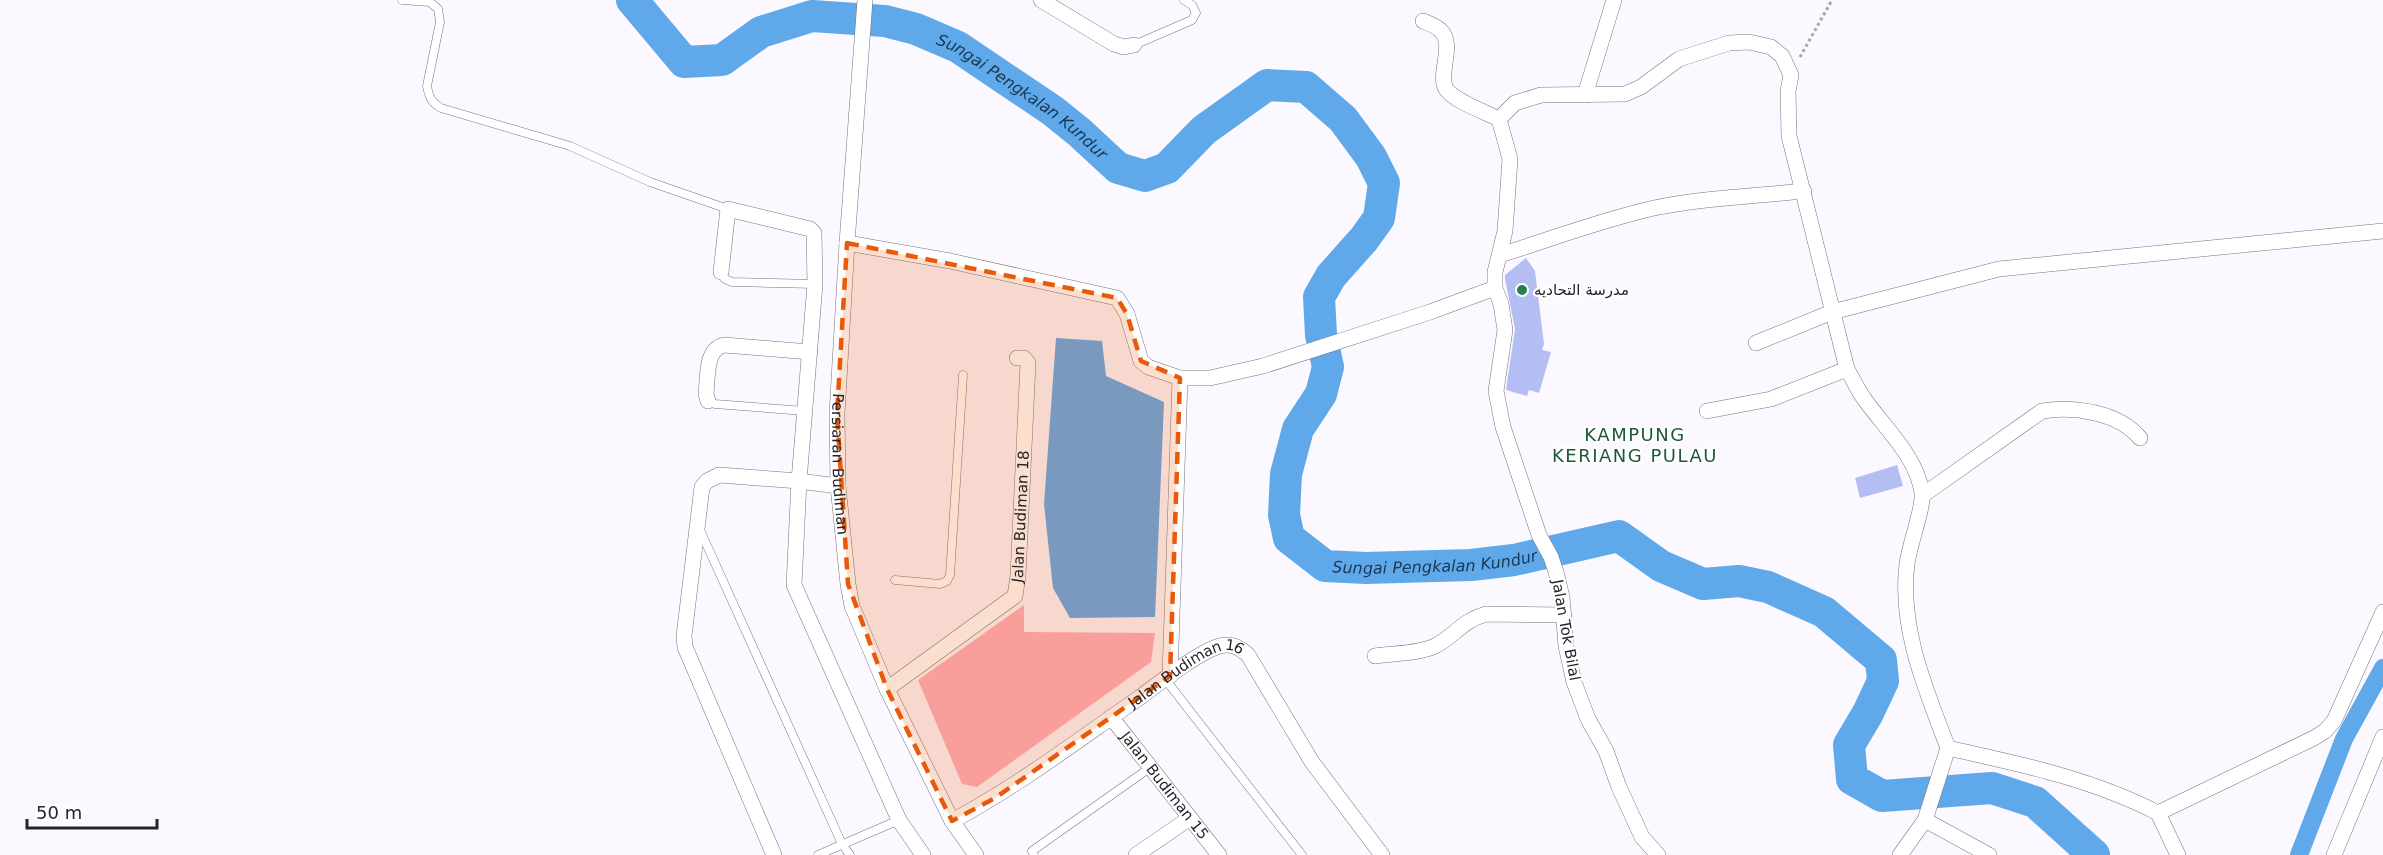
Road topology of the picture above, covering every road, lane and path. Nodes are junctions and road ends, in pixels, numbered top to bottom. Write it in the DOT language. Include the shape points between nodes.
graph roads {
  1 [pos="402,0"];
  2 [pos="865,0"];
  3 [pos="1041,0"];
  4 [pos="1184,0"];
  5 [pos="1614,0"];
  6 [pos="1832,0"];
  7 [pos="1423,21"];
  8 [pos="1134,45"];
  9 [pos="1791,75"];
  10 [pos="1585,95"];
  11 [pos="1499,119"];
  12 [pos="1804,191"];
  13 [pos="728,209"];
  14 [pos="2383,231"];
  15 [pos="847,243"];
  16 [pos="1500,255"];
  17 [pos="721,272"];
  18 [pos="815,284"];
  19 [pos="1495,288"];
  20 [pos="1832,312"];
  21 [pos="1756,344"];
  22 [pos="810,352"];
  23 [pos="1017,358"];
  24 [pos="1847,369"];
  25 [pos="963,375"];
  26 [pos="1180,378"];
  27 [pos="708,401"];
  28 [pos="805,411"];
  29 [pos="1707,411"];
  30 [pos="2140,438"];
  31 [pos="800,481"];
  32 [pos="838,486"];
  33 [pos="1923,495"];
  34 [pos="697,523"];
  35 [pos="896,580"];
  36 [pos="2383,612"];
  37 [pos="1564,615"];
  38 [pos="1375,656"];
  39 [pos="1168,678"];
  40 [pos="887,689"];
  41 [pos="1112,717"];
  42 [pos="2383,737"];
  43 [pos="1947,754"];
  44 [pos="1151,767"];
  45 [pos="2158,813"];
  46 [pos="1190,818"];
  47 [pos="899,820"];
  48 [pos="1925,820"];
  49 [pos="952,821"];
  50 [pos="842,844"];
  51 [pos="774,855"];
  52 [pos="818,855"];
  53 [pos="850,855"];
  54 [pos="923,855"];
  55 [pos="976,855"];
  56 [pos="1034,855"];
  57 [pos="1136,855"];
  58 [pos="1219,855"];
  59 [pos="1302,855"];
  60 [pos="1383,855"];
  61 [pos="1658,855"];
  62 [pos="1900,855"];
  63 [pos="1989,855"];
  64 [pos="2178,855"];
  65 [pos="2334,855"];
  1 -- 13 [label="lane" via="430,2 438,9 440,22 428,86 433,104 570,146 650,182"];
  2 -- 15 [label="street, Persiaran Budiman"];
  3 -- 8 [label="street" via="1114,44"];
  4 -- 8 [label="lane" via="1196,13 1192,20"];
  5 -- 10 [label="street"];
  6 -- 9 [label="path"];
  7 -- 11 [label="street" via="1441,30 1446,41 1446,88 1455,98"];
  9 -- 10 [label="street" via="1782,56 1771,47 1730,43 1679,59 1625,94"];
  9 -- 12 [label="street" via="1789,136"];
  10 -- 11 [label="street" via="1540,95 1515,103"];
  11 -- 16 [label="street" via="1510,159"];
  12 -- 16 [label="street" via="1653,208"];
  12 -- 20 [label="street"];
  13 -- 17 [label="street"];
  13 -- 18 [label="street" via="810,229 815,239"];
  14 -- 20 [label="street" via="1999,269"];
  15 -- 26 [label="street" via="1117,298 1127,314 1141,360 1148,367"];
  15 -- 32 [label="street, Persiaran Budiman" via="837,414"];
  16 -- 19 [label="street"];
  17 -- 18 [label="lane" via="732,282"];
  18 -- 22 [label="street"];
  19 -- 26 [label="street" via="1263,366 1210,378"];
  19 -- 37 [label="street, Jalan Tok Bilal" via="1504,330 1496,391 1503,427 1539,535 1551,557"];
  20 -- 21 [label="street"];
  20 -- 24 [label="street"];
  22 -- 27 [label="street" via="717,346 712,352"];
  22 -- 28 [label="street"];
  23 -- 40 [label="street, Jalan Budiman 18" via="1028,363 1015,596"];
  24 -- 29 [label="street" via="1771,399"];
  24 -- 33 [label="street" via="1864,399 1902,446"];
  25 -- 35 [label="lane" via="950,575 940,584"];
  26 -- 39 [label="street"];
  27 -- 28 [label="lane"];
  28 -- 31 [label="street"];
  30 -- 33 [label="street" via="2132,428 2106,416 2064,407 2042,411"];
  31 -- 32 [label="street"];
  31 -- 34 [label="street" via="712,477 702,487"];
  31 -- 47 [label="street" via="794,585"];
  32 -- 40 [label="street, Persiaran Budiman" via="852,606"];
  33 -- 43 [label="street" via="1907,564 1907,601 1911,642"];
  34 -- 50 [label="lane"];
  34 -- 51 [label="street" via="685,647"];
  36 -- 45 [label="street" via="2340,708 2325,731"];
  37 -- 38 [label="street" via="1486,614 1459,626 1435,646"];
  37 -- 61 [label="street, Jalan Tok Bilal" via="1574,681 1588,719 1642,837"];
  39 -- 41 [label="street, Jalan Budiman 16"];
  39 -- 59 [label="lane"];
  39 -- 60 [label="street, Jalan Budiman 16" via="1227,644 1248,654 1312,762"];
  40 -- 49 [label="street, Persiaran Budiman"];
  41 -- 44 [label="street, Jalan Budiman 15"];
  41 -- 49 [label="street, Jalan Budiman 16" via="995,798"];
  42 -- 65 [label="street"];
  43 -- 45 [label="street" via="2065,776"];
  43 -- 48 [label="street"];
  44 -- 46 [label="street, Jalan Budiman 15"];
  44 -- 56 [label="lane" via="1032,851"];
  45 -- 64 [label="street"];
  46 -- 57 [label="street"];
  46 -- 58 [label="street, Jalan Budiman 15"];
  47 -- 50 [label="lane"];
  47 -- 54 [label="street"];
  48 -- 62 [label="street"];
  48 -- 63 [label="street"];
  49 -- 55 [label="street, Persiaran Budiman"];
  50 -- 52 [label="lane"];
  50 -- 53 [label="lane"];
}
